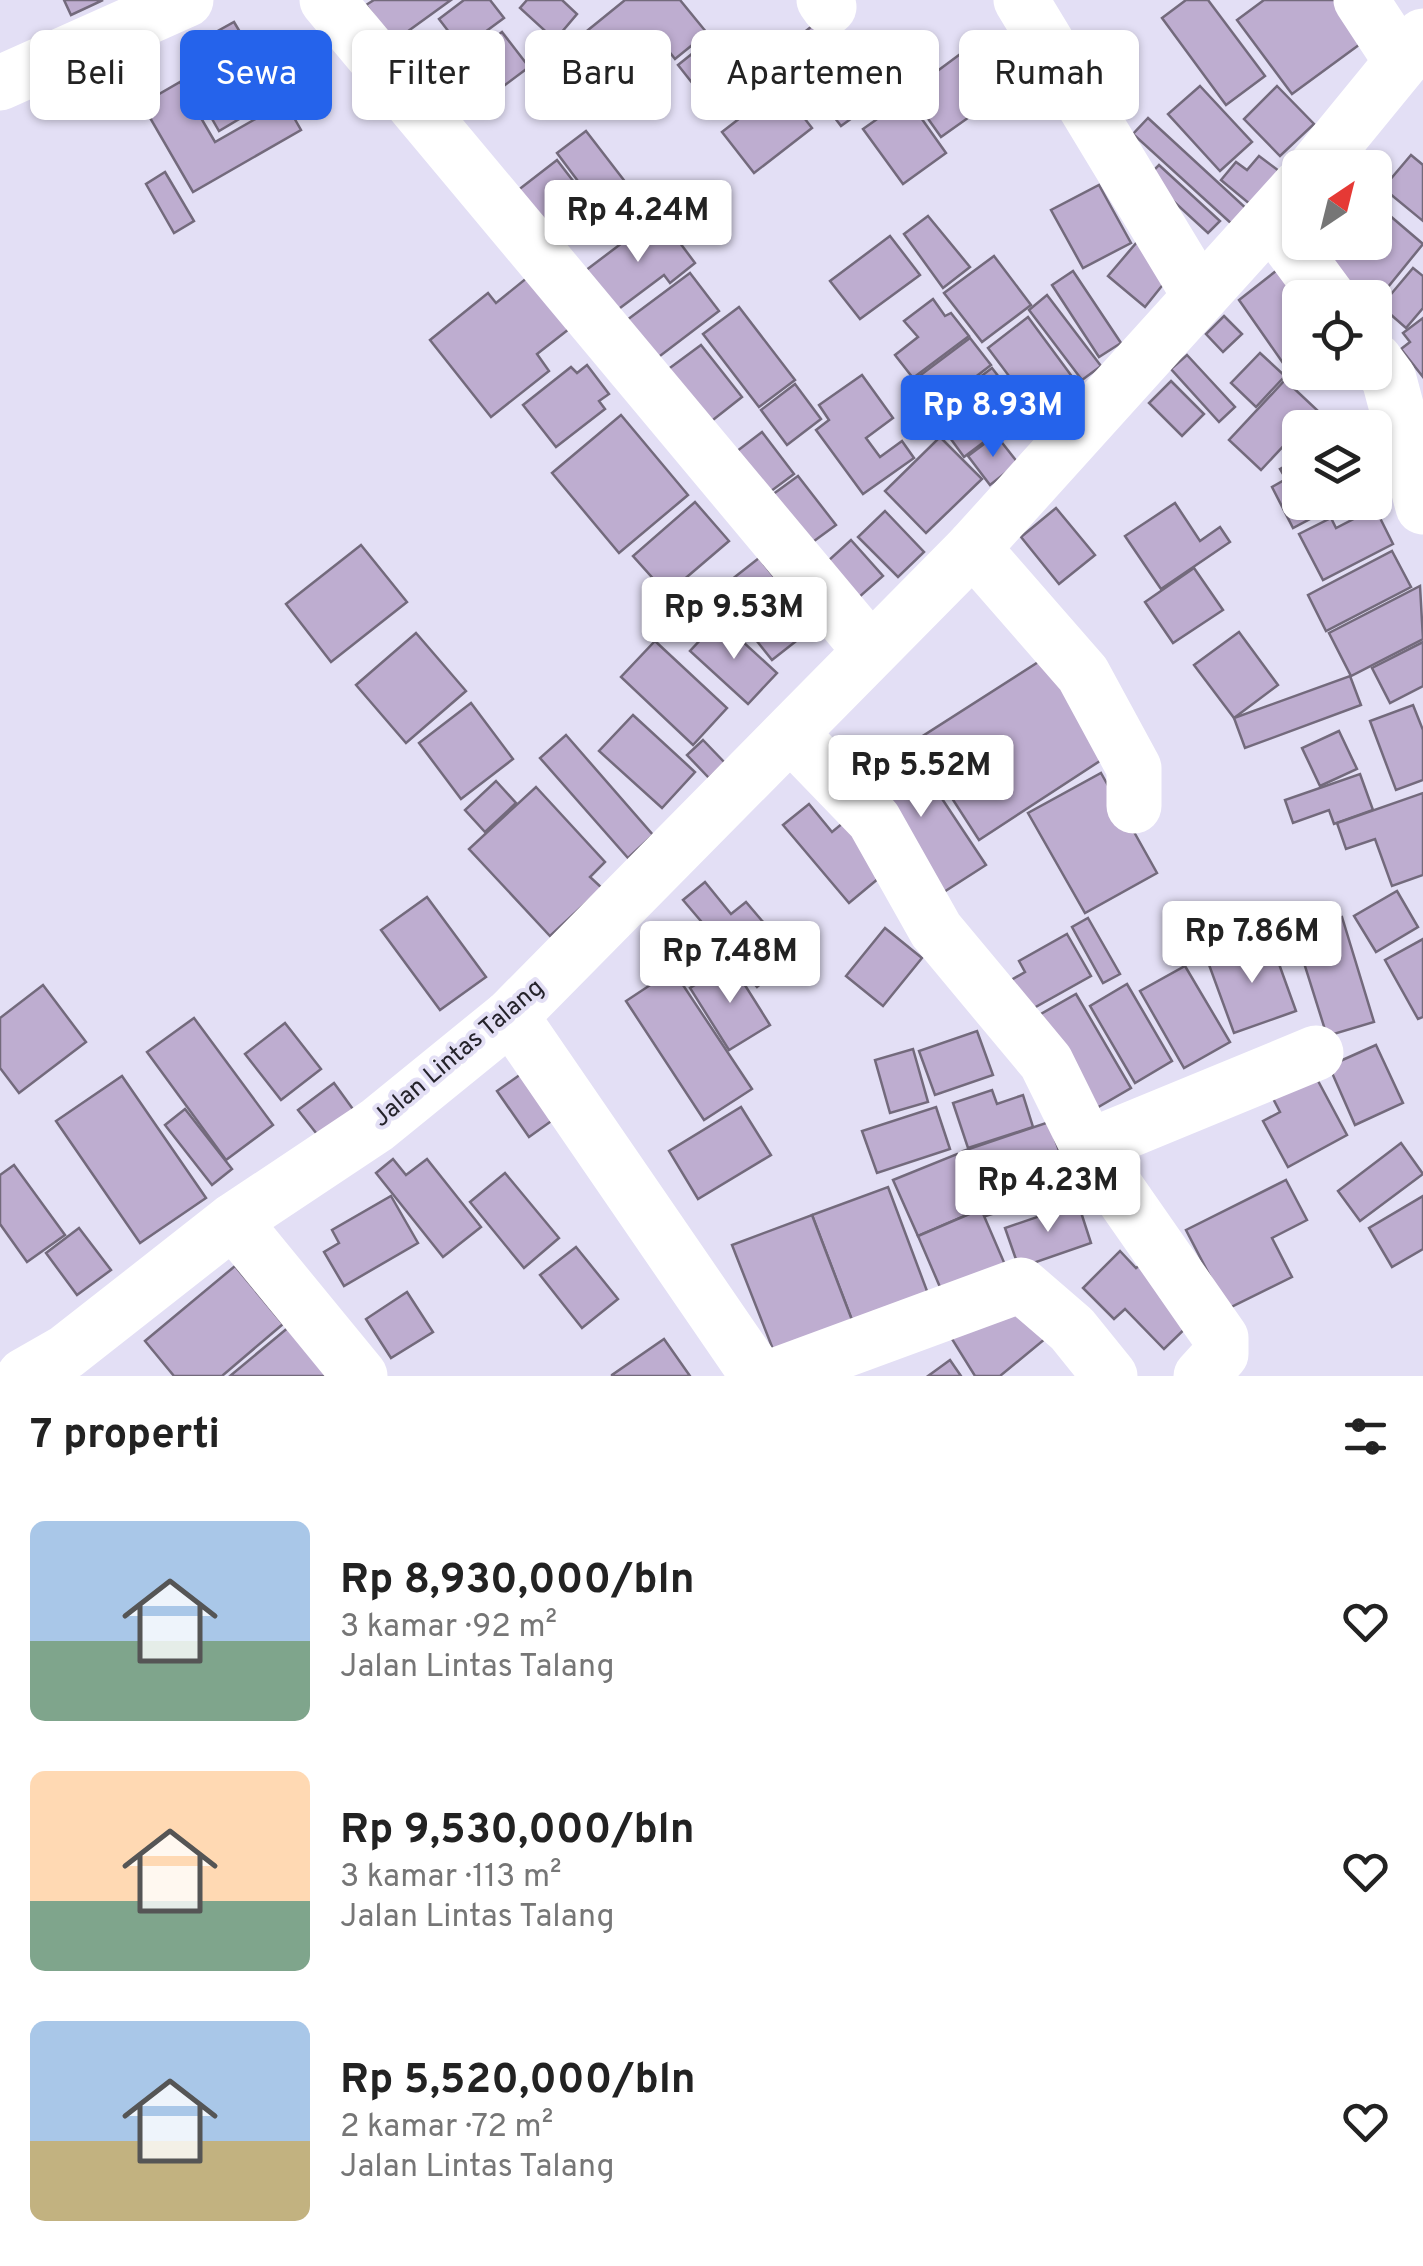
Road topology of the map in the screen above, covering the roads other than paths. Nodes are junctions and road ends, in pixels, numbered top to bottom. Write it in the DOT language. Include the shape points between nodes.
graph roads {
  1 [pos="186,0"];
  2 [pos="327,0"];
  3 [pos="1021,0"];
  4 [pos="1361,0"];
  5 [pos="1412,49"];
  6 [pos="0,82"];
  7 [pos="1330,150"];
  8 [pos="1282,208"];
  9 [pos="1200,296"];
  10 [pos="1392,390"];
  11 [pos="1423,507"];
  12 [pos="973,548"];
  13 [pos="870,650"];
  14 [pos="791,734"];
  15 [pos="1134,806"];
  16 [pos="511,1016"];
  17 [pos="1316,1054"];
  18 [pos="1088,1148"];
  19 [pos="233,1221"];
  20 [pos="24,1376"];
  21 [pos="360,1376"];
  22 [pos="758,1376"];
  23 [pos="774,1376"];
  24 [pos="1110,1376"];
  25 [pos="1201,1376"];
  1 -- 6 [label="street"];
  2 -- 13 [label="street"];
  3 -- 9 [label="street"];
  4 -- 5 [label="street"];
  5 -- 7 [label="street"];
  8 -- 9 [label="street, Jalan Lintas Talang"];
  9 -- 12 [label="street, Jalan Lintas Talang"];
  10 -- 11 [label="street"];
  12 -- 13 [label="street, Jalan Lintas Talang"];
  12 -- 15 [label="street" via="1083,674 1134,768"];
  13 -- 14 [label="street, Jalan Lintas Talang"];
  14 -- 16 [label="street, Jalan Lintas Talang"];
  14 -- 18 [label="street" via="874,820 936,930 1046,1062"];
  16 -- 19 [label="street, Jalan Lintas Talang" via="376,1125"];
  16 -- 22 [label="street"];
  17 -- 18 [label="street"];
  18 -- 25 [label="street" via="1220,1338 1220,1354"];
  19 -- 20 [label="street, Jalan Lintas Talang" via="66,1352"];
  19 -- 21 [label="street"];
  23 -- 24 [label="street" via="1021,1284 1072,1328"];
}
